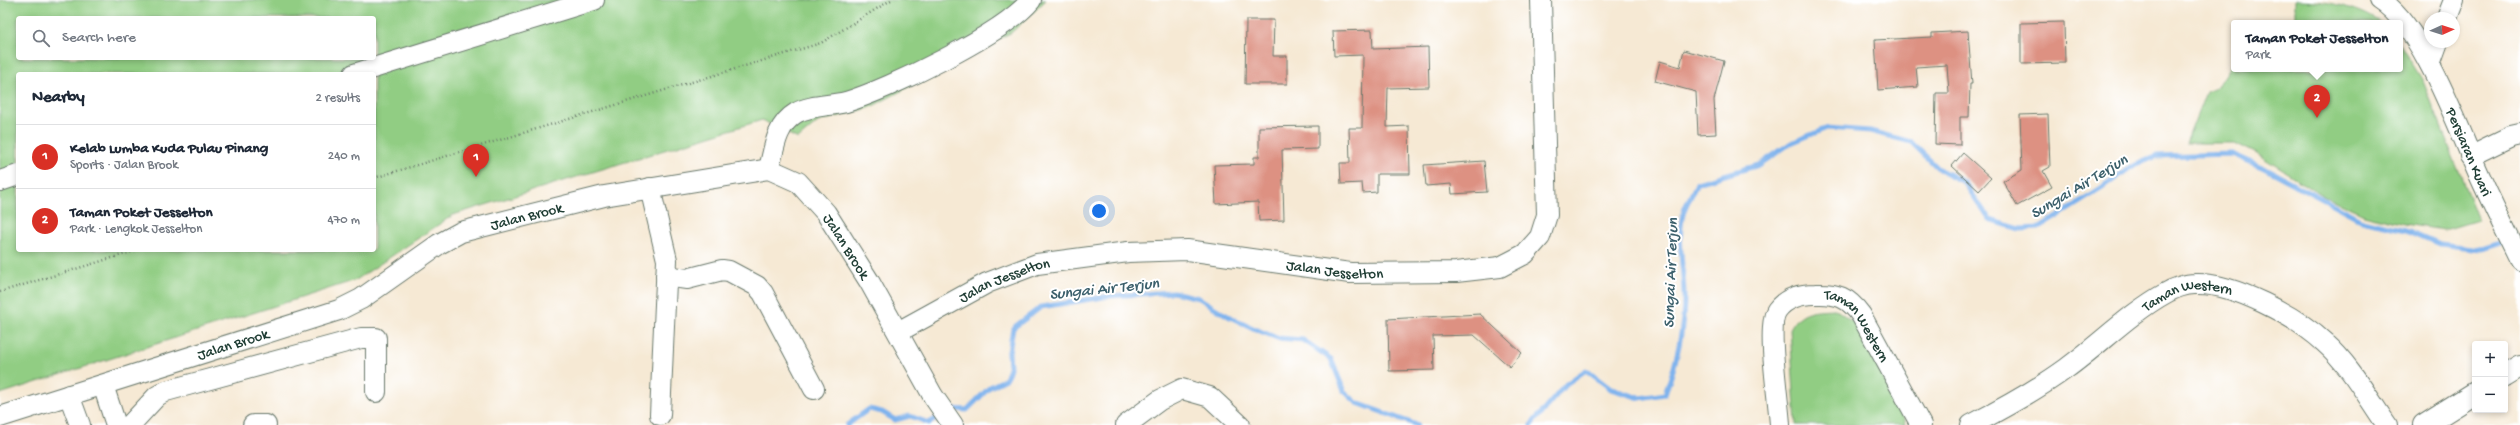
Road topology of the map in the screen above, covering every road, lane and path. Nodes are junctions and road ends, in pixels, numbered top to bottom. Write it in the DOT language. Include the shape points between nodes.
graph roads {
  1 [pos="594,0"];
  2 [pos="891,0"];
  3 [pos="1031,0"];
  4 [pos="1541,0"];
  5 [pos="2380,0"];
  6 [pos="2454,0"];
  7 [pos="2449,12"];
  8 [pos="2399,20"];
  9 [pos="2403,25"];
  10 [pos="2436,48"];
  11 [pos="2430,64"];
  12 [pos="360,72"];
  13 [pos="2520,134"];
  14 [pos="2470,156"];
  15 [pos="769,169"];
  16 [pos="16,176"];
  17 [pos="376,177"];
  18 [pos="0,181"];
  19 [pos="650,188"];
  20 [pos="131,252"];
  21 [pos="2520,260"];
  22 [pos="666,276"];
  23 [pos="0,292"];
  24 [pos="898,332"];
  25 [pos="2520,366"];
  26 [pos="2508,373"];
  27 [pos="103,385"];
  28 [pos="814,390"];
  29 [pos="376,392"];
  30 [pos="69,395"];
  31 [pos="2472,396"];
  32 [pos="660,415"];
  33 [pos="0,417"];
  34 [pos="80,425"];
  35 [pos="116,425"];
  36 [pos="130,425"];
  37 [pos="254,425"];
  38 [pos="266,425"];
  39 [pos="953,425"];
  40 [pos="1126,425"];
  41 [pos="1240,425"];
  42 [pos="1780,425"];
  43 [pos="1921,425"];
  44 [pos="1971,425"];
  45 [pos="2387,425"];
  46 [pos="2424,425"];
  1 -- 12 [label="street"];
  2 -- 17 [label="path" via="821,43"];
  3 -- 15 [label="street" via="1012,18 966,48 919,71 846,102 796,113 779,129"];
  4 -- 24 [label="street, Jalan Jesselton" via="1547,215 1540,236 1525,254 1500,267 1456,272 1350,273 1188,250 1128,252 1037,264 987,283"];
  5 -- 8 [label="street, Persiaran Kuari"];
  6 -- 7 [label="street"];
  9 -- 11 [label="street, Persiaran Kuari"];
  10 -- 11 [label="street"];
  11 -- 14 [label="street, Persiaran Kuari"];
  13 -- 14 [label="street"];
  14 -- 21 [label="street, Persiaran Kuari"];
  15 -- 19 [label="street, Jalan Brook"];
  15 -- 24 [label="street, Jalan Brook" via="798,182 826,213"];
  16 -- 18 [label="street"];
  19 -- 22 [label="street" via="663,234 667,260"];
  19 -- 27 [label="street, Jalan Brook" via="554,208 461,232 439,244 361,300 339,310"];
  20 -- 23 [label="path"];
  22 -- 28 [label="street" via="687,279 722,270 729,271 756,286 763,293"];
  22 -- 32 [label="street"];
  24 -- 39 [label="street, Jalan Brook" via="933,396"];
  25 -- 26 [label="main road"];
  27 -- 30 [label="street, Jalan Brook"];
  27 -- 35 [label="street"];
  29 -- 36 [label="street" via="376,338 361,338 166,391 157,396"];
  30 -- 33 [label="street, Jalan Brook"];
  30 -- 34 [label="street"];
  31 -- 46 [label="main road"];
  37 -- 38 [label="street"];
  40 -- 41 [label="street" via="1160,400 1182,389 1210,397"];
  42 -- 43 [label="street, Taman Western" via="1771,331 1776,311 1790,299 1824,293 1839,295 1852,302"];
  44 -- 45 [label="street, Taman Western" via="2023,397 2067,368 2166,292 2194,284 2234,291 2310,331 2326,343"];
}
